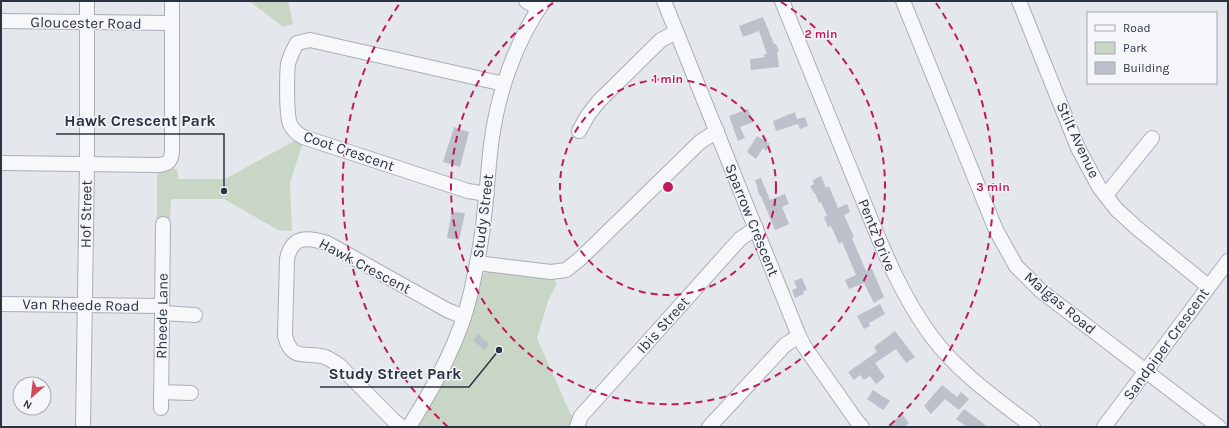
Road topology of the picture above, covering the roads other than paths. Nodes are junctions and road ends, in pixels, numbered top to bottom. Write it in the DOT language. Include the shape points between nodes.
graph roads {
  1 [pos="87,1"];
  2 [pos="172,1"];
  3 [pos="526,1"];
  4 [pos="664,1"];
  5 [pos="782,1"];
  6 [pos="903,1"];
  7 [pos="1019,1"];
  8 [pos="542,5"];
  9 [pos="1,21"];
  10 [pos="86,23"];
  11 [pos="171,24"];
  12 [pos="676,32"];
  13 [pos="504,84"];
  14 [pos="579,131"];
  15 [pos="717,131"];
  16 [pos="1152,138"];
  17 [pos="1,163"];
  18 [pos="87,163"];
  19 [pos="487,194"];
  20 [pos="1106,195"];
  21 [pos="163,224"];
  22 [pos="756,228"];
  23 [pos="1228,261"];
  24 [pos="477,263"];
  25 [pos="1208,286"];
  26 [pos="1,304"];
  27 [pos="84,304"];
  28 [pos="162,309"];
  29 [pos="195,315"];
  30 [pos="464,317"];
  31 [pos="799,336"];
  32 [pos="1146,371"];
  33 [pos="161,392"];
  34 [pos="191,393"];
  35 [pos="161,408"];
  36 [pos="856,425"];
  37 [pos="83,427"];
  38 [pos="402,427"];
  39 [pos="409,427"];
  40 [pos="577,427"];
  41 [pos="709,427"];
  42 [pos="1033,427"];
  43 [pos="1104,427"];
  44 [pos="1219,427"];
  1 -- 10 [label="street, Hof Street"];
  2 -- 11 [label="street"];
  3 -- 8 [label="street"];
  4 -- 12 [label="street, Sparrow Crescent"];
  5 -- 42 [label="street, Pentz Drive" via="884,254 908,302 932,338 954,362 980,386"];
  6 -- 32 [label="street, Malgas Road" via="996,230 1016,266 1041,291"];
  7 -- 20 [label="street, Stilt Avenue" via="1078,148"];
  8 -- 13 [label="street, Study Street" via="525,33"];
  9 -- 10 [label="street, Gloucester Road"];
  10 -- 11 [label="street, Gloucester Road"];
  10 -- 18 [label="street, Hof Street"];
  11 -- 18 [label="street" via="170,160 167,164 159,165"];
  12 -- 14 [label="street" via="661,40 599,101"];
  12 -- 15 [label="street, Sparrow Crescent"];
  13 -- 19 [label="street, Study Street" via="493,131"];
  13 -- 19 [label="street, Coot Crescent" via="310,40 297,43 288,64 289,118 295,131 302,137 468,191"];
  15 -- 22 [label="street, Sparrow Crescent"];
  15 -- 24 [label="street" via="700,142 566,270 552,272"];
  16 -- 20 [label="street"];
  17 -- 18 [label="street"];
  18 -- 27 [label="street, Hof Street"];
  19 -- 24 [label="street, Study Street"];
  20 -- 25 [label="street, Stilt Avenue" via="1117,210 1138,229"];
  21 -- 28 [label="street, Rheede Lane"];
  22 -- 31 [label="street, Sparrow Crescent"];
  22 -- 40 [label="street, Ibis Street" via="740,239 581,416"];
  23 -- 25 [label="street, Sandpiper Crescent"];
  24 -- 30 [label="street, Study Street"];
  25 -- 32 [label="street, Sandpiper Crescent"];
  26 -- 27 [label="street, Van Rheede Road"];
  27 -- 28 [label="street, Van Rheede Road"];
  27 -- 37 [label="street, Hof Street"];
  28 -- 29 [label="street, Van Rheede Road"];
  28 -- 33 [label="street, Rheede Lane"];
  30 -- 38 [label="street, Hawk Crescent" via="446,310 327,243 312,238 298,240 290,250 287,259 288,344 299,354 321,356 339,365"];
  30 -- 39 [label="street, Study Street" via="440,373"];
  31 -- 36 [label="street, Sparrow Crescent"];
  31 -- 41 [label="street" via="785,345"];
  32 -- 43 [label="street, Sandpiper Crescent"];
  32 -- 44 [label="street, Malgas Road"];
  33 -- 34 [label="street"];
  33 -- 35 [label="street, Rheede Lane"];
}
